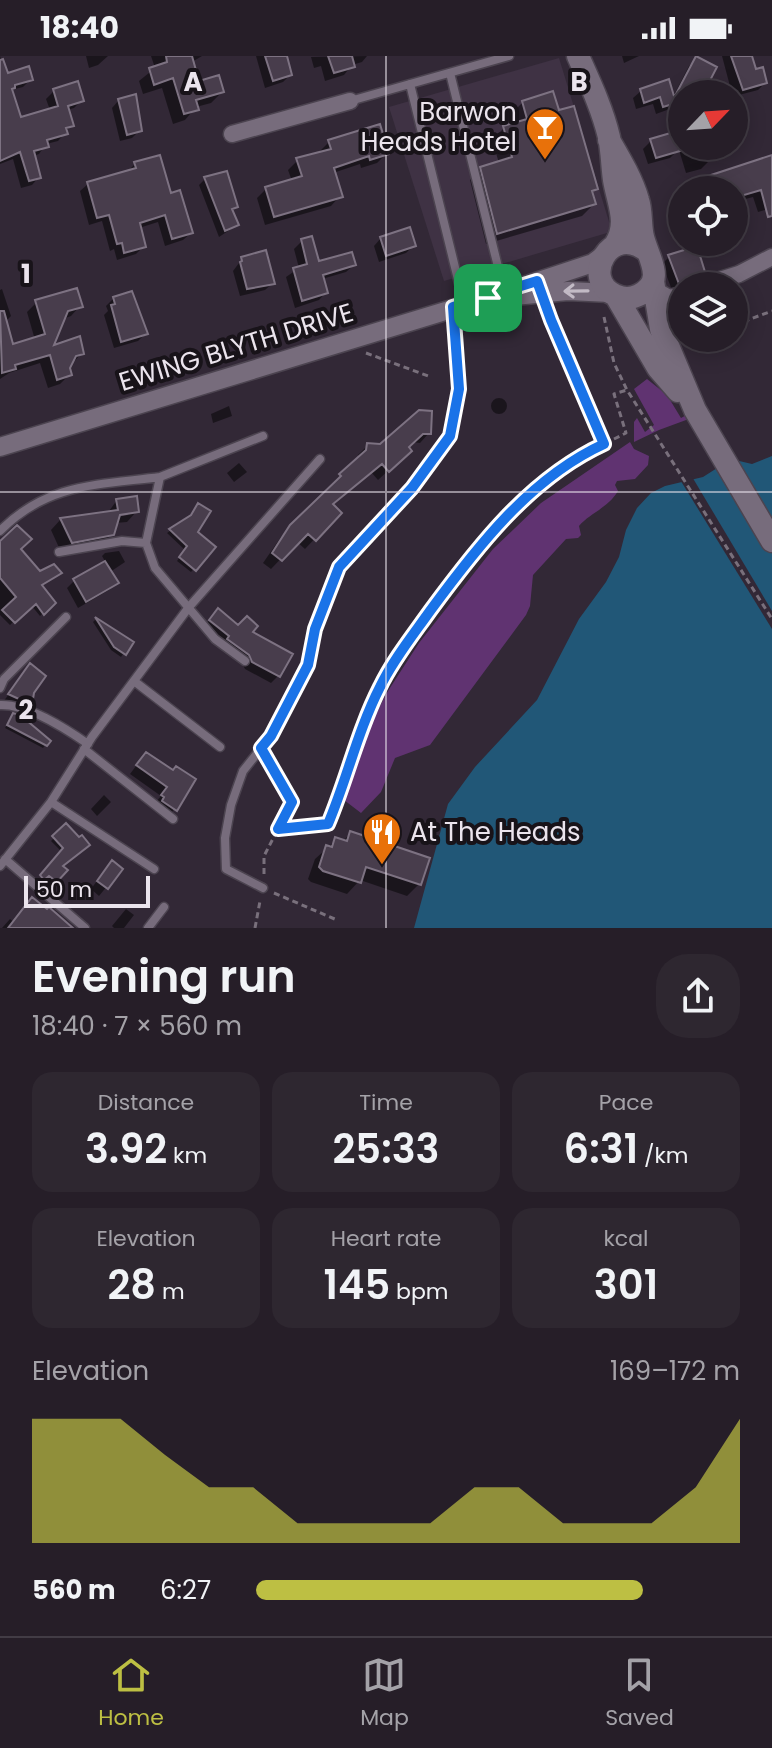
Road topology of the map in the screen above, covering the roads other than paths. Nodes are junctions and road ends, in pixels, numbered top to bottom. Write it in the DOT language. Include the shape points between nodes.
graph roads {
  1 [pos="509,56"];
  2 [pos="578,56"];
  3 [pos="592,56"];
  4 [pos="450,73"];
  5 [pos="410,84"];
  6 [pos="597,99"];
  7 [pos="350,101"];
  8 [pos="232,134"];
  9 [pos="609,140"];
  10 [pos="610,250"];
  11 [pos="648,252"];
  12 [pos="772,257"];
  13 [pos="754,266"];
  14 [pos="738,272"];
  15 [pos="748,273"];
  16 [pos="654,285"];
  17 [pos="539,287"];
  18 [pos="608,293"];
  19 [pos="496,295"];
  20 [pos="668,297"];
  21 [pos="458,306"];
  22 [pos="668,316"];
  23 [pos="627,318"];
  24 [pos="668,324"];
  25 [pos="679,352"];
  26 [pos="695,410"];
  27 [pos="263,436"];
  28 [pos="604,444"];
  29 [pos="0,447"];
  30 [pos="320,459"];
  31 [pos="160,477"];
  32 [pos="0,531"];
  33 [pos="772,541"];
  34 [pos="146,543"];
  35 [pos="59,552"];
  36 [pos="189,607"];
  37 [pos="66,617"];
  38 [pos="245,661"];
  39 [pos="134,681"];
  40 [pos="0,688"];
  41 [pos="0,705"];
  42 [pos="86,747"];
  43 [pos="220,747"];
  44 [pos="51,802"];
  45 [pos="173,819"];
  46 [pos="2,863"];
  47 [pos="154,869"];
  48 [pos="263,888"];
  49 [pos="164,907"];
  50 [pos="151,927"];
  51 [pos="85,928"];
  1 -- 4 [label="lane"];
  2 -- 6 [label="main road"];
  3 -- 6 [label="main road"];
  4 -- 5 [label="lane"];
  4 -- 19 [label="lane"];
  5 -- 7 [label="lane"];
  5 -- 21 [label="lane"];
  6 -- 9 [label="main road"];
  7 -- 8 [label="street"];
  9 -- 10 [label="main road" via="623,222"];
  9 -- 11 [label="main road" via="638,200"];
  10 -- 11 [label="main road" via="633,243"];
  10 -- 17 [label="street, EWING BLYTH DRIVE"];
  10 -- 18 [label="main road" via="599,270"];
  11 -- 16 [label="main road"];
  12 -- 13 [label="street"];
  13 -- 14 [label="street"];
  13 -- 15 [label="street"];
  16 -- 18 [label="main road" via="634,298"];
  16 -- 20 [label="street"];
  16 -- 22 [label="main road"];
  18 -- 17 [label="street, EWING BLYTH DRIVE, one-way"];
  17 -- 19 [label="street, EWING BLYTH DRIVE"];
  17 -- 28 [label="lane"];
  18 -- 23 [label="main road"];
  19 -- 21 [label="street, EWING BLYTH DRIVE"];
  21 -- 29 [label="street, EWING BLYTH DRIVE"];
  21 -- 48 [label="lane" via="459,389 450,436 412,488 339,567 315,629 308,665 271,736 243,771 231,805 226,869"];
  23 -- 24 [label="main road"];
  23 -- 26 [label="main road" via="658,368"];
  25 -- 26 [label="main road"];
  26 -- 33 [label="main road"];
  27 -- 31 [label="lane"];
  30 -- 36 [label="lane"];
  31 -- 32 [label="lane" via="64,490 18,512"];
  31 -- 34 [label="lane"];
  34 -- 35 [label="lane" via="122,541"];
  34 -- 36 [label="lane" via="155,568"];
  36 -- 38 [label="lane" via="215,639"];
  36 -- 39 [label="lane"];
  37 -- 40 [label="lane"];
  39 -- 42 [label="lane"];
  39 -- 43 [label="lane"];
  41 -- 42 [label="lane" via="62,726"];
  42 -- 44 [label="lane"];
  42 -- 45 [label="lane"];
  44 -- 46 [label="lane"];
  44 -- 47 [label="lane"];
  46 -- 51 [label="lane"];
  49 -- 50 [label="lane"];
}
